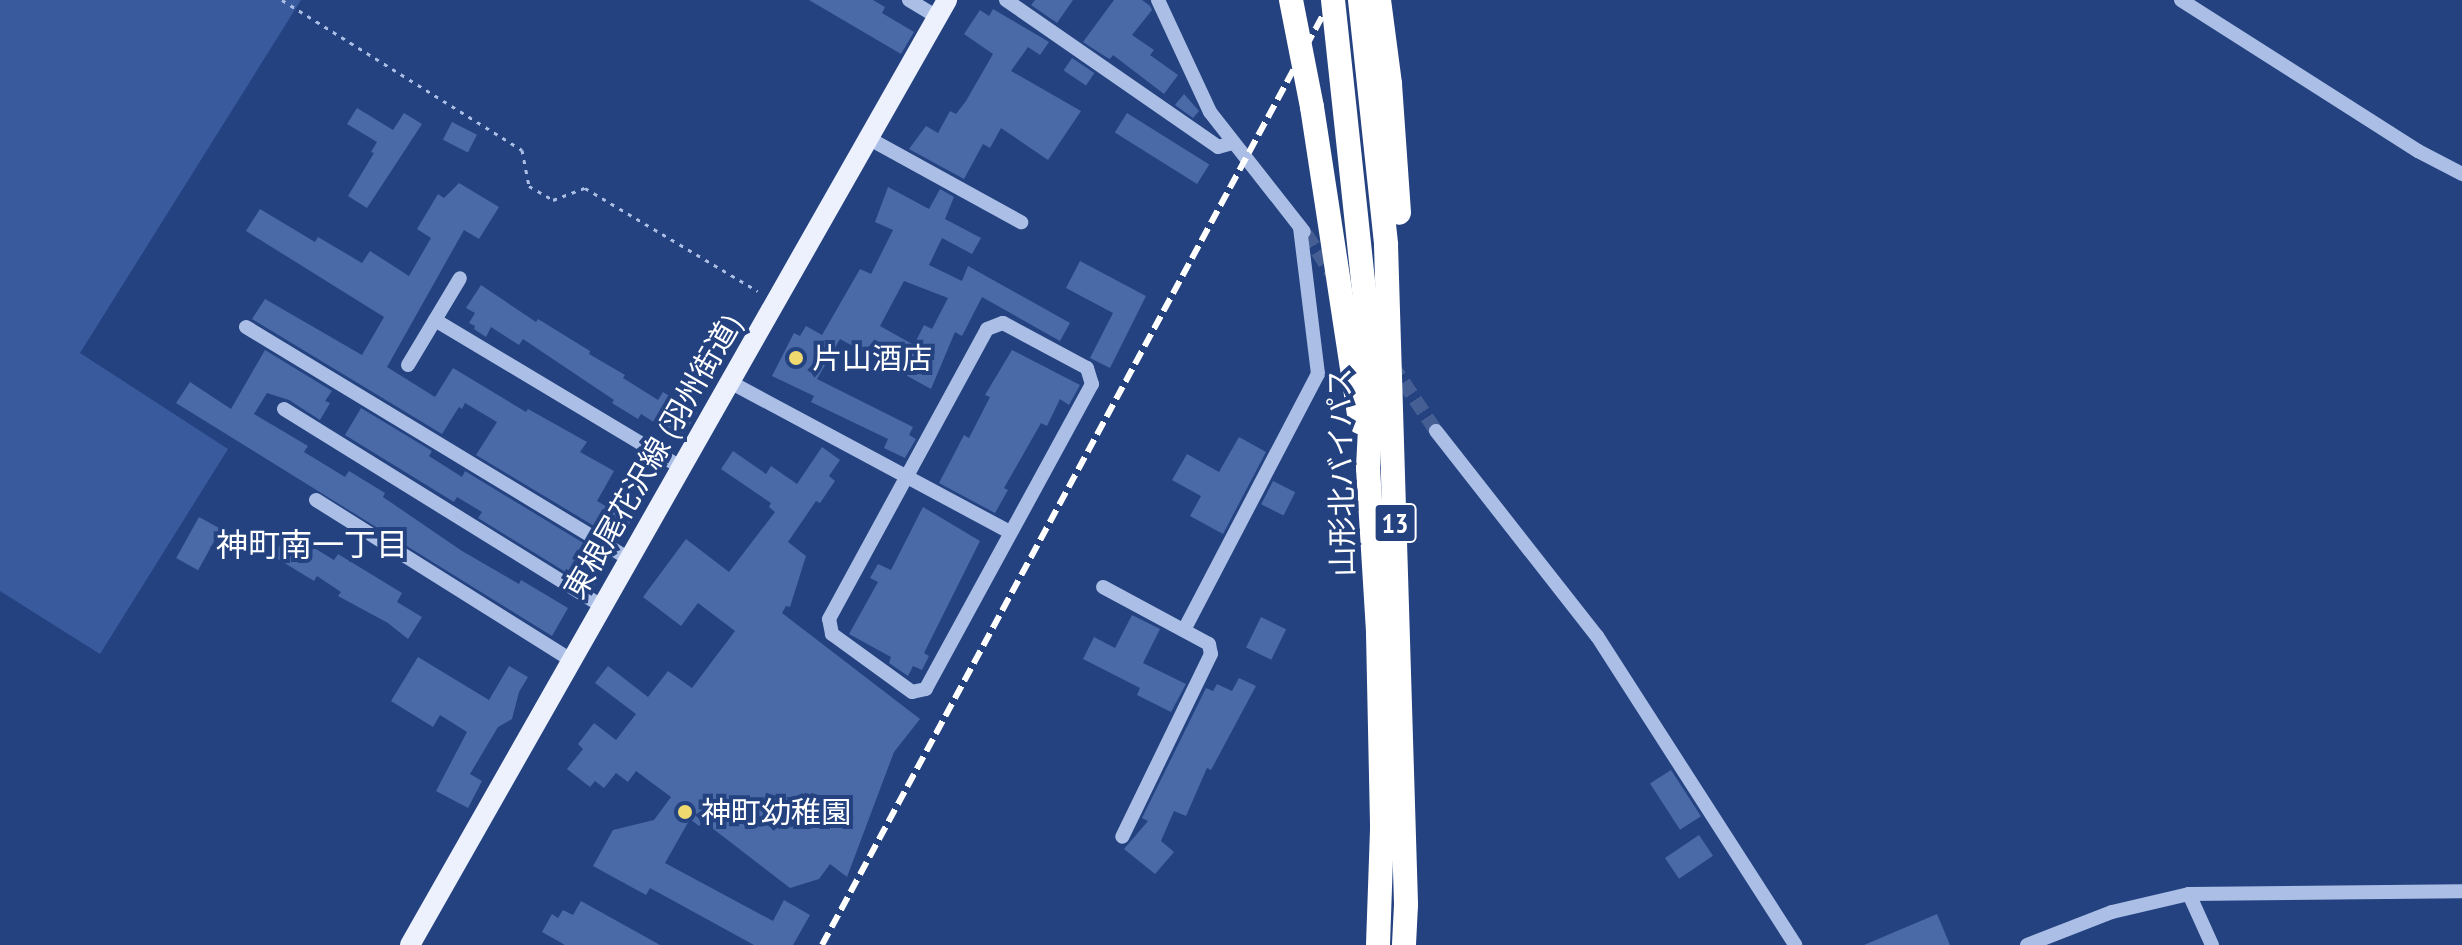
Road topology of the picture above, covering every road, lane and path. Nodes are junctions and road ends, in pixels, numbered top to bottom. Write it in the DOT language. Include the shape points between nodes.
graph roads {
  1 [pos="282,0"];
  2 [pos="909,0"];
  3 [pos="1006,0"];
  4 [pos="1158,0"];
  5 [pos="1291,0"];
  6 [pos="1333,0"];
  7 [pos="1360,0"];
  8 [pos="1379,0"];
  9 [pos="2181,0"];
  10 [pos="942,8"];
  11 [pos="868,138"];
  12 [pos="1233,143"];
  13 [pos="2462,174"];
  14 [pos="1021,222"];
  15 [pos="460,278"];
  16 [pos="775,302"];
  17 [pos="435,320"];
  18 [pos="246,327"];
  19 [pos="408,365"];
  20 [pos="730,382"];
  21 [pos="284,409"];
  22 [pos="1436,431"];
  23 [pos="1393,466"];
  24 [pos="681,467"];
  25 [pos="1368,468"];
  26 [pos="907,477"];
  27 [pos="316,500"];
  28 [pos="1010,532"];
  29 [pos="629,559"];
  30 [pos="1103,587"];
  31 [pos="602,606"];
  32 [pos="1184,630"];
  33 [pos="571,660"];
  34 [pos="1122,837"];
  35 [pos="2462,891"];
  36 [pos="2189,894"];
  37 [pos="1406,905"];
  38 [pos="410,945"];
  39 [pos="1378,945"];
  40 [pos="1404,945"];
  41 [pos="1417,945"];
  42 [pos="1795,945"];
  43 [pos="2027,945"];
  44 [pos="2212,945"];
  1 -- 16 [label="path" via="522,150 529,186 553,200 585,188"];
  2 -- 10 [label="street"];
  3 -- 12 [label="street" via="1218,147"];
  4 -- 12 [label="street" via="1210,112"];
  5 -- 25 [label="highway, bridge"];
  6 -- 25 [label="highway, 山形北バイパス / 13" via="1373,372"];
  7 -- 23 [label="highway, 山形北バイパス / 13" via="1386,245"];
  8 -- 23 [label="highway" via="1405,303"];
  9 -- 13 [label="street"];
  10 -- 11 [label="main road, 東根尾花沢線 (羽州街道)"];
  11 -- 14 [label="street"];
  11 -- 16 [label="main road, 東根尾花沢線 (羽州街道)"];
  12 -- 32 [label="street" via="1303,231 1318,374"];
  15 -- 17 [label="street"];
  16 -- 20 [label="main road, 東根尾花沢線 (羽州街道)"];
  17 -- 19 [label="street"];
  17 -- 24 [label="street"];
  18 -- 29 [label="street"];
  20 -- 24 [label="main road, 東根尾花沢線 (羽州街道)"];
  20 -- 26 [label="street"];
  21 -- 31 [label="street"];
  22 -- 42 [label="street" via="1597,636"];
  23 -- 37 [label="highway, 山形北バイパス / 13"];
  24 -- 29 [label="main road, 東根尾花沢線 (羽州街道)"];
  25 -- 39 [label="highway, 山形北バイパス / 13" via="1382,830"];
  26 -- 28 [label="street"];
  26 -- 28 [label="street" via="987,329 1003,323 1087,368 1092,384"];
  26 -- 28 [label="street" via="829,619 832,634 912,692 926,689"];
  27 -- 33 [label="street"];
  29 -- 31 [label="main road, 東根尾花沢線 (羽州街道)"];
  30 -- 32 [label="street"];
  31 -- 33 [label="main road, 東根尾花沢線 (羽州街道)"];
  32 -- 34 [label="street" via="1209,644 1211,654"];
  33 -- 38 [label="main road, 東根尾花沢線 (羽州街道)"];
  35 -- 36 [label="street"];
  36 -- 43 [label="street" via="2112,912"];
  36 -- 44 [label="street"];
  37 -- 40 [label="highway, 山形北バイパス / 13"];
  37 -- 41 [label="highway"];
}
